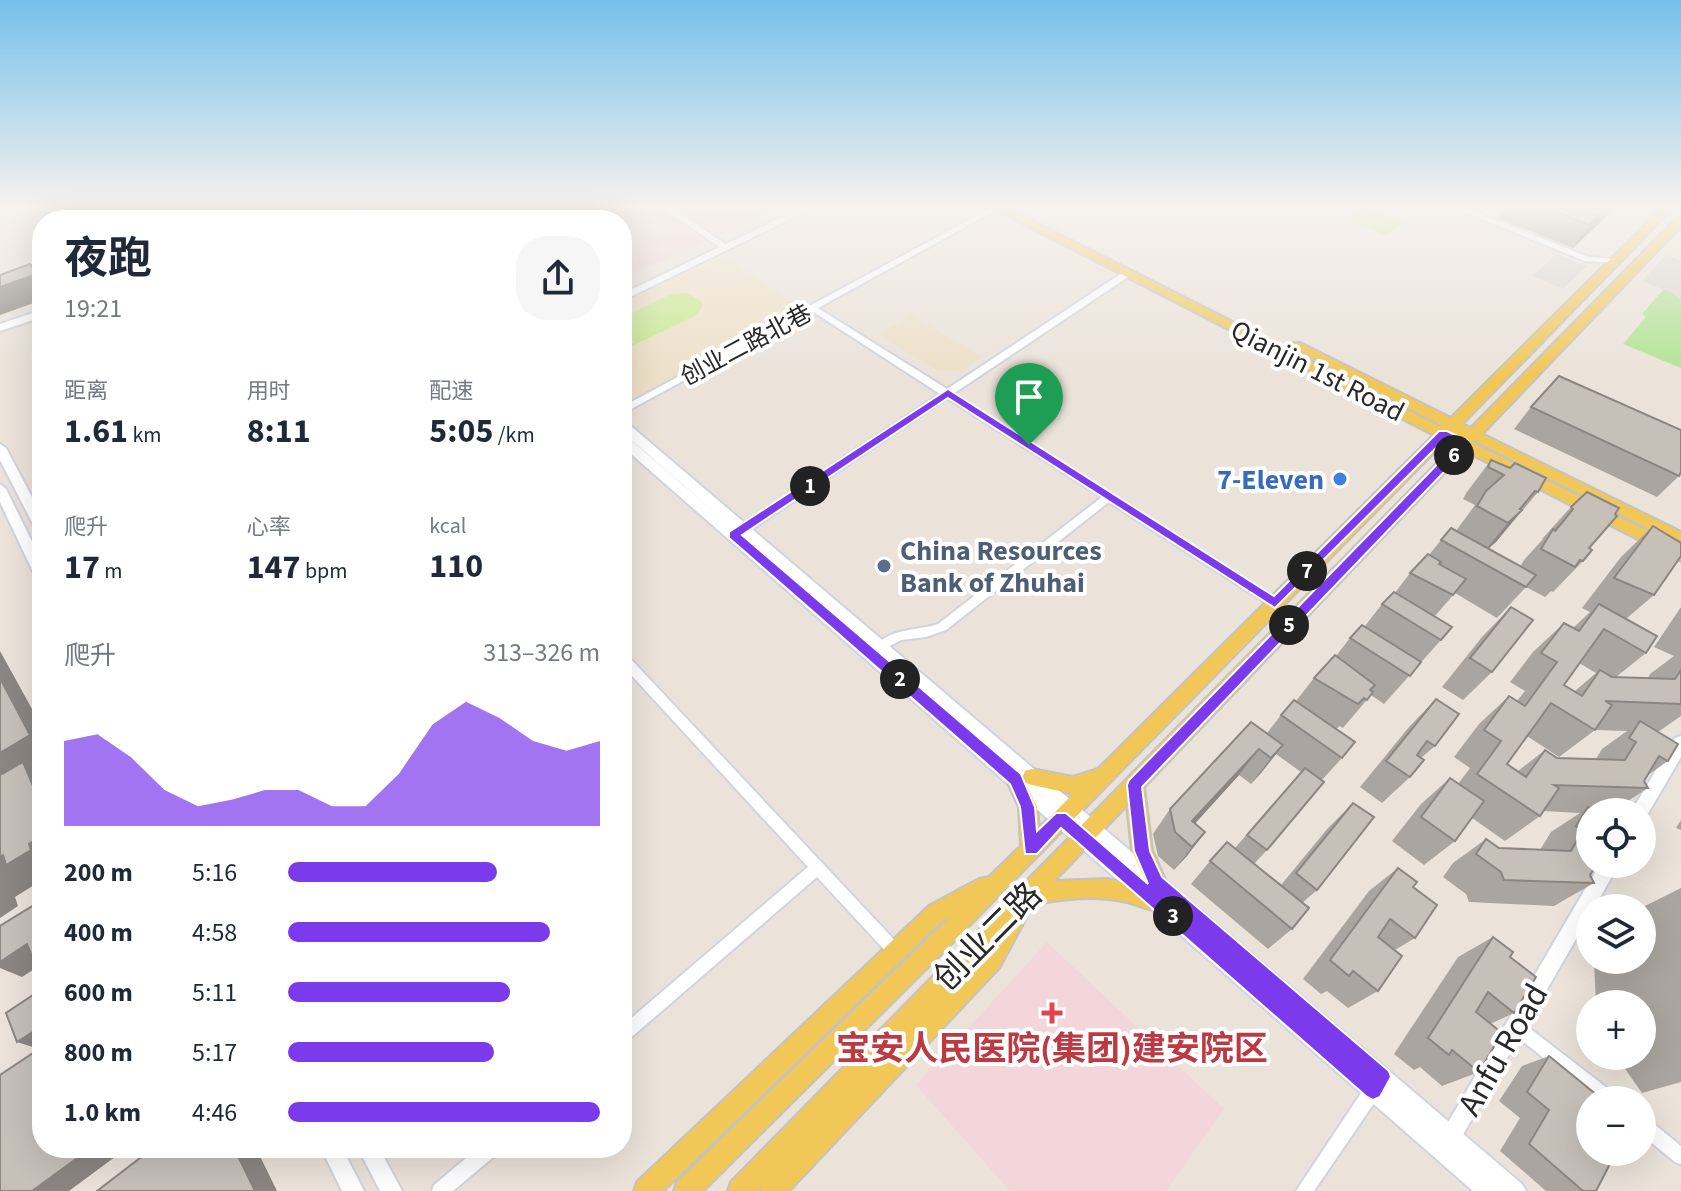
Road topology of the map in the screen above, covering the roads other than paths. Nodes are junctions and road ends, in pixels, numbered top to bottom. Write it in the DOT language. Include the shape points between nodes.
graph roads {
  1 [pos="685,264"];
  2 [pos="690,264"];
  3 [pos="896,264"];
  4 [pos="1109,264"];
  5 [pos="1128,264"];
  6 [pos="1592,264"];
  7 [pos="1612,264"];
  8 [pos="1639,264"];
  9 [pos="1128,273"];
  10 [pos="1602,274"];
  11 [pos="632,287"];
  12 [pos="632,293"];
  13 [pos="814,309"];
  14 [pos="32,317"];
  15 [pos="0,328"];
  16 [pos="948,393"];
  17 [pos="632,406"];
  18 [pos="1448,429"];
  19 [pos="632,434"];
  20 [pos="1469,440"];
  21 [pos="632,447"];
  22 [pos="0,448"];
  23 [pos="0,489"];
  24 [pos="1109,497"];
  25 [pos="32,510"];
  26 [pos="1647,530"];
  27 [pos="739,533"];
  28 [pos="1681,539"];
  29 [pos="32,554"];
  30 [pos="1681,555"];
  31 [pos="1275,603"];
  32 [pos="881,646"];
  33 [pos="632,668"];
  34 [pos="1681,743"];
  35 [pos="1104,776"];
  36 [pos="1024,778"];
  37 [pos="1134,785"];
  38 [pos="1648,798"];
  39 [pos="1065,814"];
  40 [pos="1088,833"];
  41 [pos="1031,848"];
  42 [pos="818,868"];
  43 [pos="1005,875"];
  44 [pos="1602,878"];
  45 [pos="1156,892"];
  46 [pos="1027,896"];
  47 [pos="896,952"];
  48 [pos="1515,1026"];
  49 [pos="632,1027"];
  50 [pos="1378,1084"];
  51 [pos="1591,1086"];
  52 [pos="1656,1136"];
  53 [pos="1446,1143"];
  54 [pos="1681,1156"];
  55 [pos="336,1158"];
  56 [pos="373,1158"];
  57 [pos="479,1158"];
  58 [pos="353,1191"];
  59 [pos="391,1191"];
  60 [pos="440,1191"];
  61 [pos="646,1191"];
  62 [pos="686,1191"];
  63 [pos="740,1191"];
  64 [pos="772,1191"];
  65 [pos="1304,1191"];
  66 [pos="1489,1191"];
  67 [pos="1515,1191"];
  1 -- 11 [label="main road"];
  2 -- 12 [label="main road"];
  3 -- 13 [label="street, 创业二路北巷"];
  4 -- 9 [label="main road, Qianjin 1st Road"];
  5 -- 18 [label="main road, Qianjin 1st Road"];
  6 -- 10 [label="street"];
  7 -- 10 [label="main road"];
  8 -- 20 [label="main road, 创业二路"];
  9 -- 16 [label="street"];
  9 -- 18 [label="main road, Qianjin 1st Road"];
  10 -- 18 [label="main road, 创业二路"];
  13 -- 16 [label="street"];
  13 -- 17 [label="street, 创业二路北巷"];
  14 -- 15 [label="main road"];
  16 -- 24 [label="street"];
  16 -- 27 [label="street"];
  18 -- 20 [label="main road, Qianjin 1st Road"];
  18 -- 31 [label="main road, 创业二路"];
  19 -- 27 [label="main road"];
  20 -- 26 [label="main road, Qianjin 1st Road"];
  20 -- 37 [label="main road, 创业二路"];
  21 -- 27 [label="main road"];
  22 -- 25 [label="main road"];
  23 -- 29 [label="main road"];
  24 -- 31 [label="street"];
  24 -- 32 [label="street" via="942,627 897,635"];
  26 -- 28 [label="main road, Qianjin 1st Road"];
  26 -- 30 [label="main road, Qianjin 1st Road"];
  27 -- 32 [label="main road"];
  27 -- 36 [label="main road"];
  31 -- 35 [label="main road, 创业二路"];
  32 -- 36 [label="main road"];
  33 -- 42 [label="street"];
  34 -- 38 [label="main road"];
  35 -- 36 [label="main road" via="1073,786"];
  35 -- 39 [label="main road, 创业二路"];
  36 -- 39 [label="main road"];
  36 -- 41 [label="main road"];
  37 -- 40 [label="main road, 创业二路"];
  37 -- 45 [label="main road" via="1142,851"];
  39 -- 40 [label="main road"];
  39 -- 41 [label="main road, 创业二路"];
  40 -- 45 [label="main road"];
  40 -- 46 [label="main road, 创业二路"];
  41 -- 43 [label="main road, 创业二路"];
  42 -- 47 [label="street"];
  42 -- 49 [label="street"];
  43 -- 47 [label="main road" via="936,913"];
  43 -- 62 [label="main road, 创业二路"];
  44 -- 48 [label="main road, Anfu Road"];
  45 -- 46 [label="main road" via="1061,887"];
  45 -- 50 [label="main road"];
  46 -- 63 [label="main road, 创业二路"];
  46 -- 64 [label="main road" via="992,961"];
  47 -- 61 [label="main road"];
  48 -- 51 [label="street"];
  48 -- 53 [label="main road, Anfu Road"];
  50 -- 53 [label="main road"];
  50 -- 65 [label="street"];
  52 -- 54 [label="street"];
  53 -- 66 [label="main road"];
  53 -- 67 [label="main road"];
  55 -- 58 [label="main road"];
  56 -- 59 [label="main road"];
  57 -- 60 [label="street"];
}
